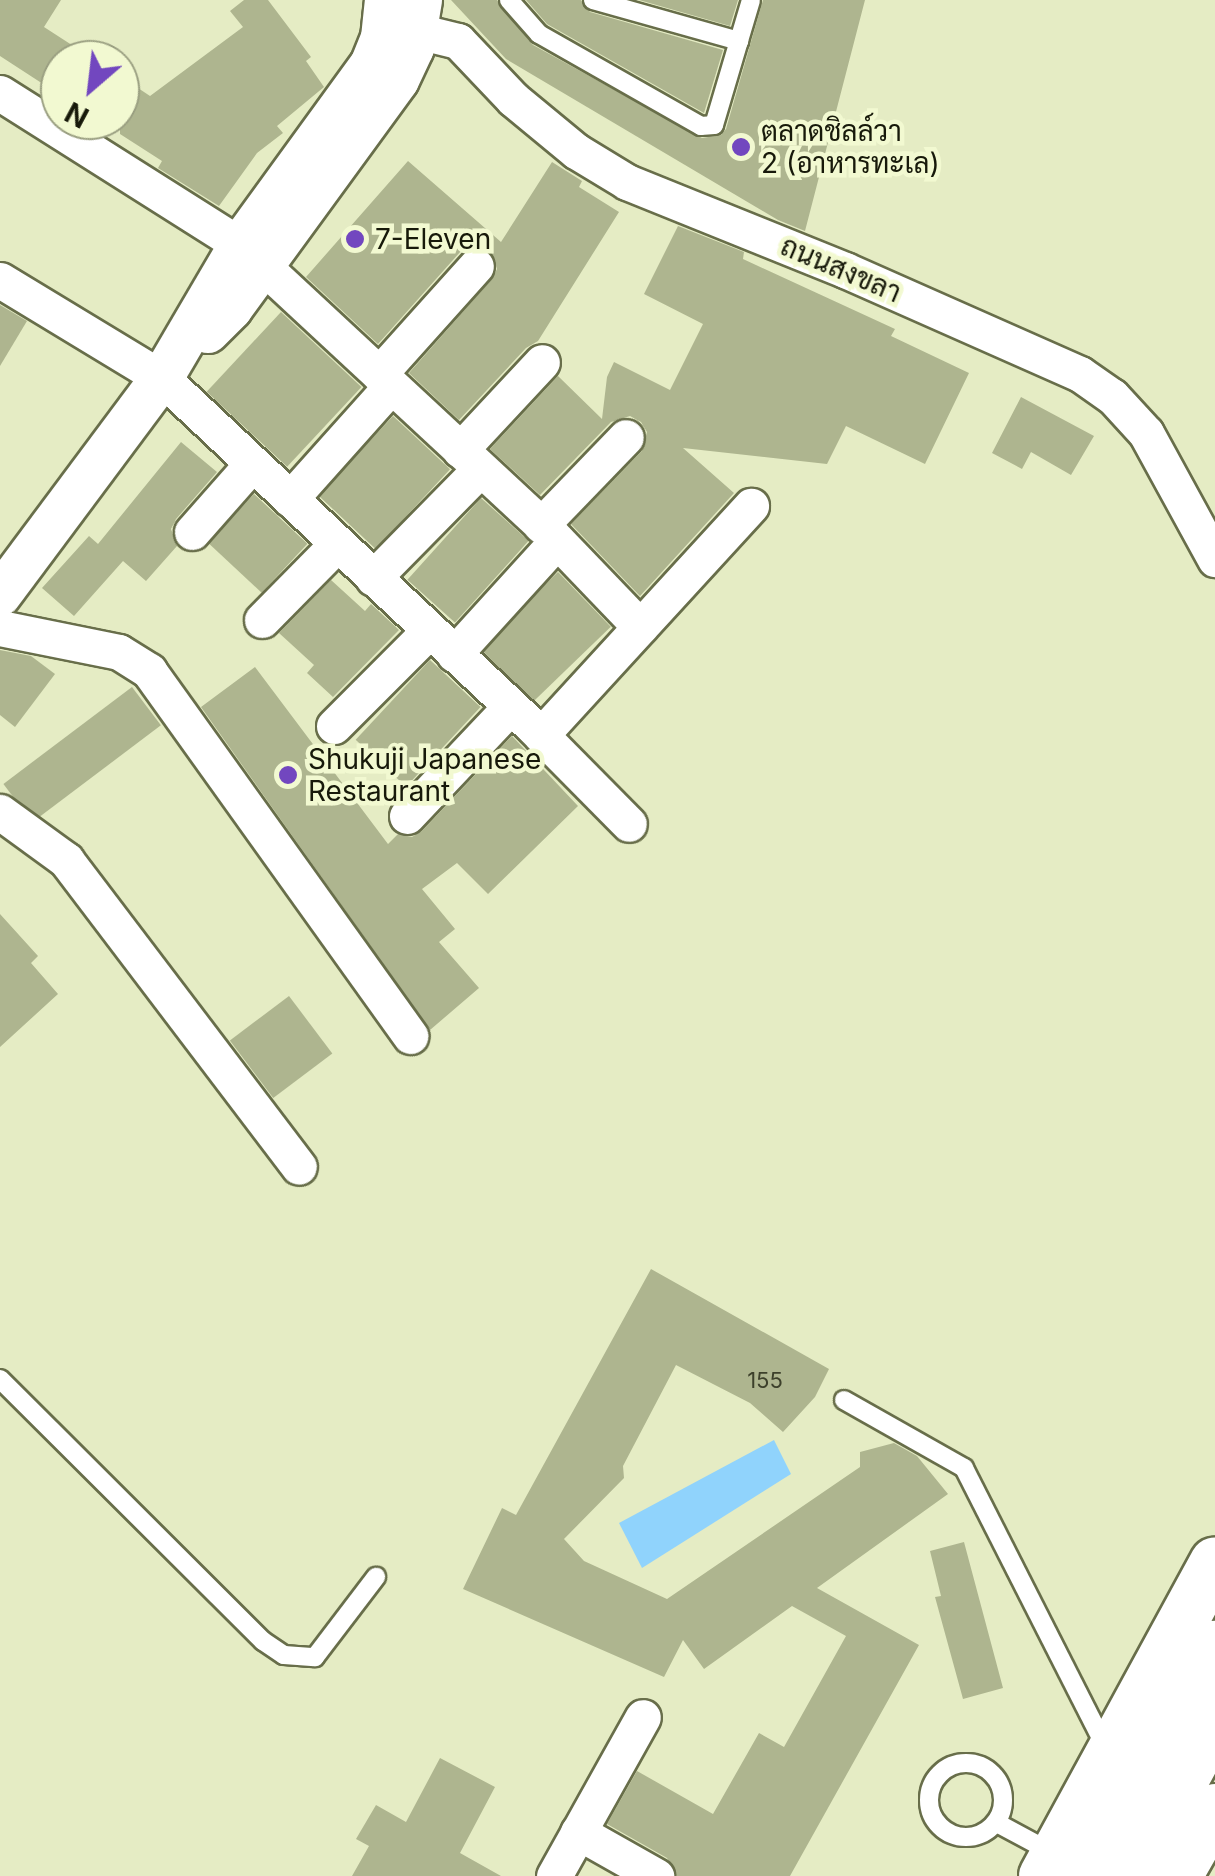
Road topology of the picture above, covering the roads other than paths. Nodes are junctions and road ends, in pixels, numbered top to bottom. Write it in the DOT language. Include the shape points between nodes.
graph roads {
  1 [pos="386,0"];
  2 [pos="509,0"];
  3 [pos="592,0"];
  4 [pos="751,0"];
  5 [pos="419,15"];
  6 [pos="739,41"];
  7 [pos="0,93"];
  8 [pos="251,256"];
  9 [pos="476,266"];
  10 [pos="0,280"];
  11 [pos="542,362"];
  12 [pos="162,378"];
  13 [pos="385,380"];
  14 [pos="626,437"];
  15 [pos="470,460"];
  16 [pos="252,464"];
  17 [pos="290,500"];
  18 [pos="751,506"];
  19 [pos="192,532"];
  20 [pos="549,533"];
  21 [pos="337,544"];
  22 [pos="1215,559"];
  23 [pos="373,578"];
  24 [pos="0,595"];
  25 [pos="262,620"];
  26 [pos="640,627"];
  27 [pos="0,628"];
  28 [pos="441,642"];
  29 [pos="511,706"];
  30 [pos="334,726"];
  31 [pos="541,735"];
  32 [pos="0,812"];
  33 [pos="406,816"];
  34 [pos="629,824"];
  35 [pos="410,1036"];
  36 [pos="299,1167"];
  37 [pos="0,1378"];
  38 [pos="844,1400"];
  39 [pos="1215,1563"];
  40 [pos="376,1577"];
  41 [pos="1215,1646"];
  42 [pos="643,1717"];
  43 [pos="1215,1721"];
  44 [pos="1110,1755"];
  45 [pos="1215,1809"];
  46 [pos="997,1822"];
  47 [pos="578,1832"];
  48 [pos="1063,1869"];
  49 [pos="554,1876"];
  50 [pos="656,1876"];
  51 [pos="1130,1876"];
  52 [pos="1177,1876"];
  1 -- 8 [label="street" via="371,65"];
  2 -- 6 [label="lane" via="538,34 701,126 714,125"];
  3 -- 6 [label="lane"];
  4 -- 6 [label="lane"];
  5 -- 8 [label="street" via="398,80"];
  5 -- 22 [label="street, ถนนสงขลา" via="458,40 513,99 576,151 627,182 1080,374 1146,433"];
  7 -- 8 [label="street"];
  8 -- 12 [label="street" via="207,294"];
  8 -- 13 [label="street"];
  9 -- 13 [label="street"];
  10 -- 12 [label="street"];
  11 -- 15 [label="street"];
  12 -- 16 [label="street"];
  12 -- 24 [label="street"];
  13 -- 15 [label="street"];
  13 -- 17 [label="street"];
  14 -- 20 [label="street"];
  15 -- 20 [label="street"];
  15 -- 23 [label="street"];
  16 -- 17 [label="street"];
  16 -- 19 [label="street"];
  17 -- 21 [label="street"];
  18 -- 26 [label="street"];
  20 -- 26 [label="street"];
  20 -- 28 [label="street"];
  21 -- 23 [label="street"];
  21 -- 25 [label="street"];
  23 -- 28 [label="street"];
  26 -- 31 [label="street"];
  27 -- 35 [label="street" via="119,652 149,671"];
  28 -- 29 [label="street"];
  28 -- 30 [label="street"];
  29 -- 31 [label="street"];
  29 -- 33 [label="street"];
  31 -- 34 [label="street"];
  32 -- 36 [label="street" via="66,860"];
  37 -- 40 [label="lane" via="262,1641 284,1655 316,1657"];
  38 -- 44 [label="lane" via="964,1468"];
  39 -- 44 [label="main road"];
  41 -- 48 [label="main road"];
  42 -- 47 [label="street"];
  43 -- 51 [label="main road"];
  44 -- 48 [label="main road"];
  45 -- 52 [label="main road"];
  46 -- 46 [label="lane" via="1004,1800 996,1777 976,1764 952,1764 934,1779 928,1798 944,1832 982,1835"];
  46 -- 48 [label="lane"];
  47 -- 49 [label="street"];
  47 -- 50 [label="street"];
}
